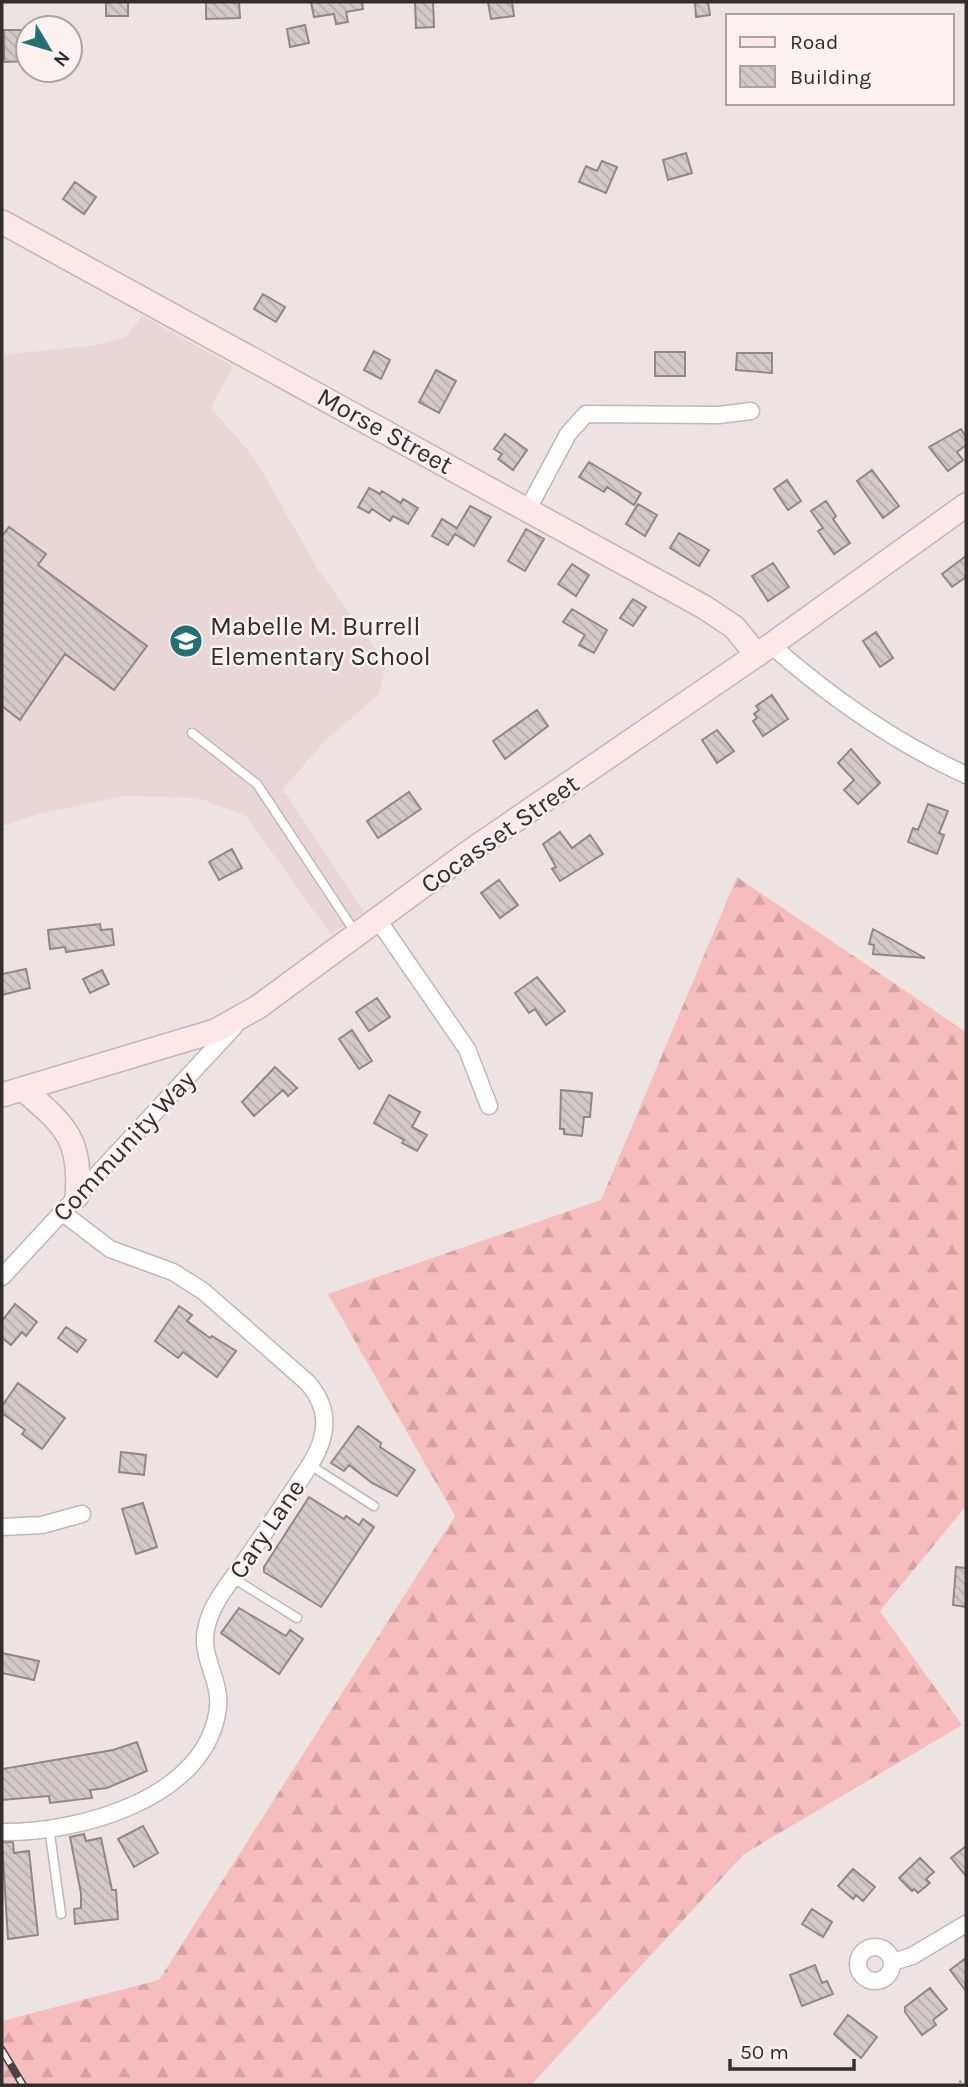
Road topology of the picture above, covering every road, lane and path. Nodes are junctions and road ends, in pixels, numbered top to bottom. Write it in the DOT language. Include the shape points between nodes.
graph roads {
  1 [pos="2,222"];
  2 [pos="751,411"];
  3 [pos="966,505"];
  4 [pos="528,509"];
  5 [pos="764,650"];
  6 [pos="192,733"];
  7 [pos="966,775"];
  8 [pos="378,920"];
  9 [pos="358,935"];
  10 [pos="245,1015"];
  11 [pos="13,1092"];
  12 [pos="489,1106"];
  13 [pos="70,1205"];
  14 [pos="2,1277"];
  15 [pos="310,1465"];
  16 [pos="374,1506"];
  17 [pos="82,1514"];
  18 [pos="2,1527"];
  19 [pos="233,1578"];
  20 [pos="297,1618"];
  21 [pos="49,1827"];
  22 [pos="2,1832"];
  23 [pos="61,1914"];
  24 [pos="966,1924"];
  25 [pos="893,1962"];
  26 [pos="966,2079"];
  27 [pos="953,2085"];
  1 -- 4 [label="main road, Morse Street"];
  2 -- 4 [label="street" via="586,414 568,434"];
  3 -- 5 [label="main road, Cocasset Street"];
  4 -- 5 [label="main road, Morse Street" via="715,613"];
  5 -- 7 [label="street" via="883,730"];
  5 -- 8 [label="main road, Cocasset Street" via="469,852"];
  6 -- 9 [label="lane" via="257,784"];
  8 -- 9 [label="main road, Cocasset Street"];
  8 -- 12 [label="street" via="467,1049"];
  9 -- 10 [label="main road, Cocasset Street"];
  10 -- 11 [label="main road, Cocasset Street" via="215,1031"];
  10 -- 13 [label="street, Community Way"];
  11 -- 13 [label="main road" via="59,1119 74,1144 79,1163"];
  13 -- 14 [label="street, Community Way"];
  13 -- 15 [label="street, Cary Lane" via="110,1249 173,1272 203,1291 308,1382 321,1400 326,1430"];
  15 -- 16 [label="lane"];
  15 -- 19 [label="street, Cary Lane"];
  17 -- 18 [label="street" via="42,1525"];
  19 -- 20 [label="lane"];
  19 -- 21 [label="street, Cary Lane" via="206,1626 204,1647 218,1706 214,1726 194,1759 143,1803"];
  21 -- 22 [label="street, Cary Lane"];
  21 -- 23 [label="lane"];
  24 -- 25 [label="street"];
  26 -- 27 [label="path"];
}
